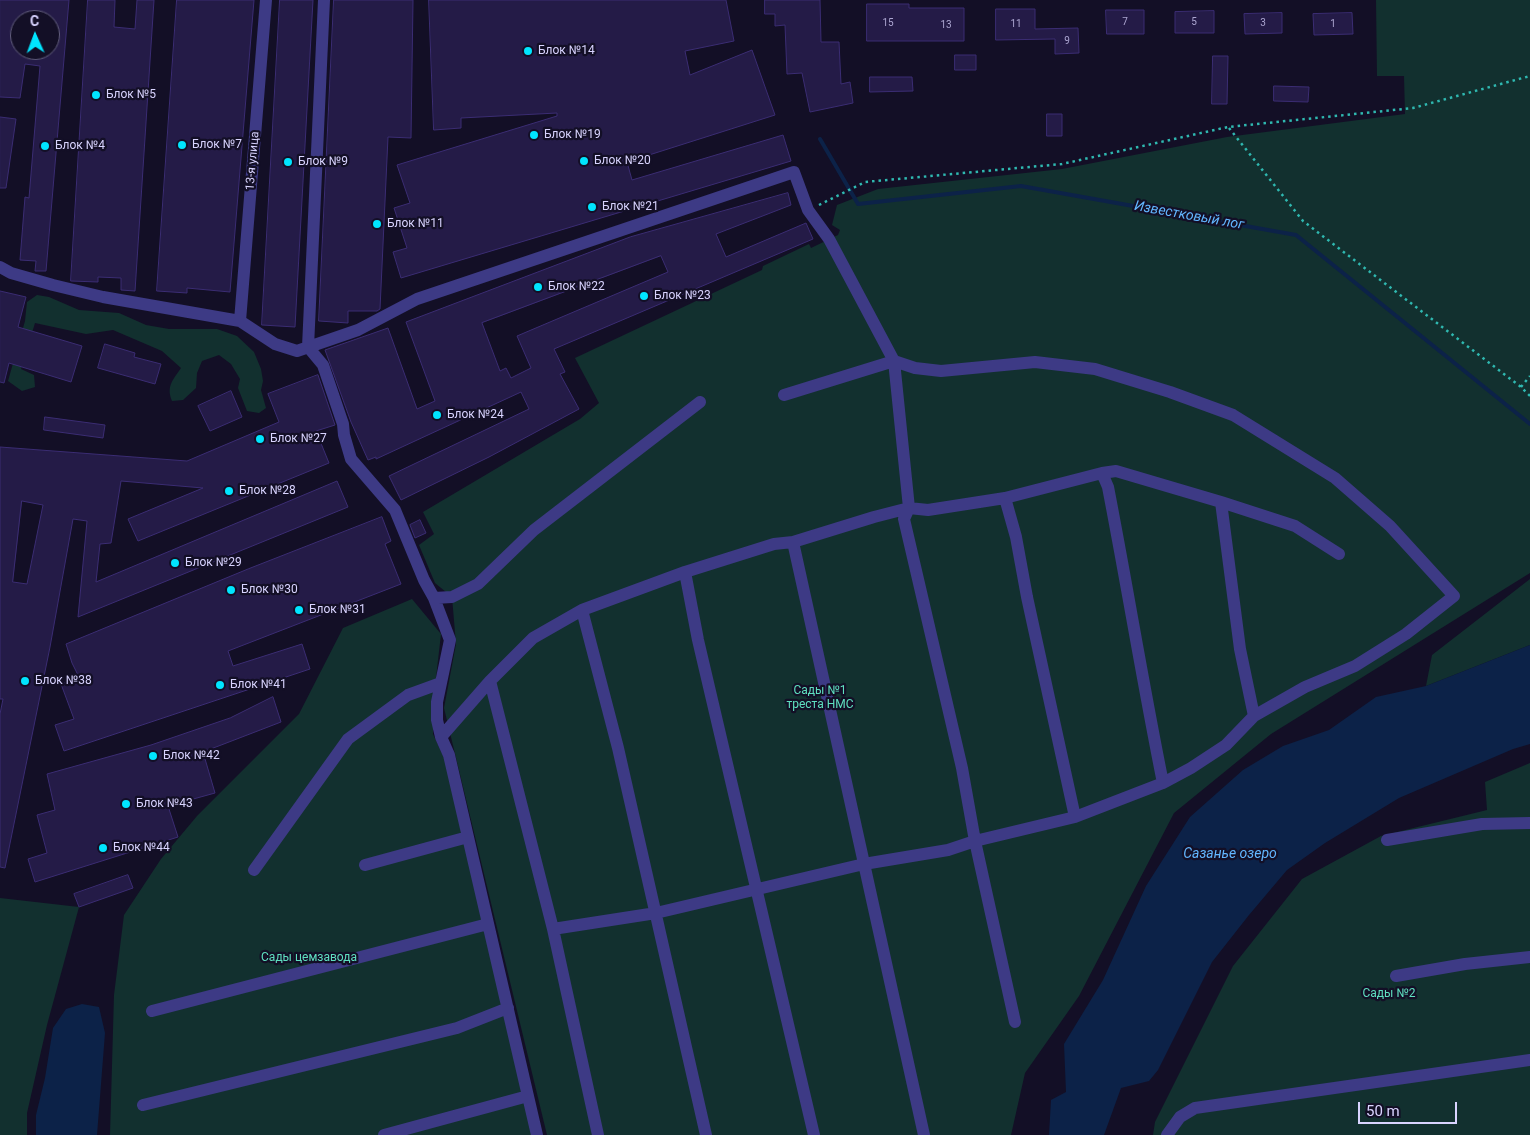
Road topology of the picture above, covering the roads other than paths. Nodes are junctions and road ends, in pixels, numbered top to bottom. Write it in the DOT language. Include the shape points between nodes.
graph roads {
  1 [pos="266,0"];
  2 [pos="324,0"];
  3 [pos="0,267"];
  4 [pos="240,321"];
  5 [pos="308,347"];
  6 [pos="894,361"];
  7 [pos="784,395"];
  8 [pos="700,402"];
  9 [pos="1102,473"];
  10 [pos="1005,498"];
  11 [pos="1221,502"];
  12 [pos="909,508"];
  13 [pos="793,542"];
  14 [pos="1339,554"];
  15 [pos="685,572"];
  16 [pos="434,598"];
  17 [pos="582,610"];
  18 [pos="490,681"];
  19 [pos="441,683"];
  20 [pos="1254,716"];
  21 [pos="440,737"];
  22 [pos="1163,783"];
  23 [pos="1075,817"];
  24 [pos="1530,823"];
  25 [pos="468,837"];
  26 [pos="1387,840"];
  27 [pos="975,841"];
  28 [pos="864,864"];
  29 [pos="365,865"];
  30 [pos="254,870"];
  31 [pos="756,889"];
  32 [pos="656,913"];
  33 [pos="488,924"];
  34 [pos="553,929"];
  35 [pos="1530,957"];
  36 [pos="1396,976"];
  37 [pos="508,1008"];
  38 [pos="152,1011"];
  39 [pos="1015,1022"];
  40 [pos="1530,1060"];
  41 [pos="528,1096"];
  42 [pos="143,1105"];
  43 [pos="384,1135"];
  44 [pos="537,1135"];
  45 [pos="598,1135"];
  46 [pos="706,1135"];
  47 [pos="814,1135"];
  48 [pos="924,1135"];
  49 [pos="1167,1135"];
  1 -- 4 [label="lane, 13-я улица"];
  2 -- 5 [label="lane"];
  3 -- 4 [label="lane" via="103,297"];
  4 -- 5 [label="lane" via="276,344 297,351"];
  5 -- 6 [label="lane" via="358,330 417,299 794,172 808,210 829,239"];
  5 -- 16 [label="lane" via="323,365 351,459 395,510"];
  6 -- 7 [label="lane"];
  6 -- 12 [label="lane"];
  6 -- 20 [label="lane" via="941,372 1035,362 1095,369 1232,415 1335,478 1390,526 1454,596 1406,634 1355,666 1306,687"];
  8 -- 16 [label="lane" via="534,530 478,584 452,597"];
  9 -- 10 [label="lane"];
  9 -- 11 [label="lane" via="1116,471"];
  9 -- 22 [label="lane" via="1108,487"];
  10 -- 12 [label="lane" via="928,510"];
  10 -- 23 [label="lane"];
  11 -- 14 [label="lane" via="1295,526"];
  11 -- 20 [label="lane" via="1240,649"];
  12 -- 13 [label="lane"];
  12 -- 27 [label="lane" via="904,519 956,741"];
  13 -- 15 [label="lane" via="774,544"];
  13 -- 28 [label="lane"];
  15 -- 17 [label="lane"];
  15 -- 31 [label="lane"];
  16 -- 19 [label="lane" via="450,640"];
  17 -- 18 [label="lane" via="533,638"];
  17 -- 32 [label="lane"];
  18 -- 21 [label="lane"];
  18 -- 34 [label="lane"];
  19 -- 21 [label="lane" via="437,711"];
  19 -- 30 [label="lane" via="408,695 348,739"];
  20 -- 22 [label="lane" via="1226,745"];
  21 -- 25 [label="lane" via="450,755"];
  22 -- 23 [label="lane"];
  23 -- 27 [label="lane"];
  24 -- 26 [label="lane" via="1482,824"];
  25 -- 29 [label="lane"];
  25 -- 33 [label="lane"];
  27 -- 28 [label="lane" via="948,850"];
  27 -- 39 [label="lane"];
  28 -- 31 [label="lane"];
  28 -- 48 [label="lane"];
  31 -- 32 [label="lane"];
  31 -- 47 [label="lane"];
  32 -- 34 [label="lane"];
  32 -- 46 [label="lane"];
  33 -- 37 [label="lane"];
  33 -- 38 [label="lane"];
  34 -- 45 [label="lane"];
  35 -- 36 [label="lane"];
  37 -- 41 [label="lane"];
  37 -- 42 [label="lane" via="457,1028"];
  40 -- 49 [label="lane" via="1195,1108 1180,1117"];
  41 -- 43 [label="lane"];
  41 -- 44 [label="lane"];
}
